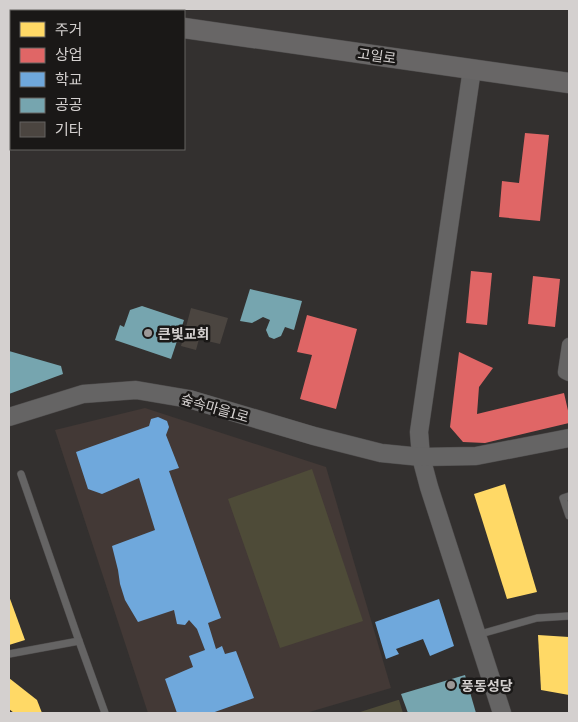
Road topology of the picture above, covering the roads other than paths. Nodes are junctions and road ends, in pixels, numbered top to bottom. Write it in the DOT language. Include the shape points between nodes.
graph roads {
  1 [pos="185,28"];
  2 [pos="472,69"];
  3 [pos="569,83"];
  4 [pos="569,345"];
  5 [pos="569,374"];
  6 [pos="9,416"];
  7 [pos="569,438"];
  8 [pos="421,456"];
  9 [pos="21,474"];
  10 [pos="569,496"];
  11 [pos="569,516"];
  12 [pos="569,616"];
  13 [pos="477,635"];
  14 [pos="78,641"];
  15 [pos="9,654"];
  16 [pos="105,713"];
  17 [pos="502,713"];
  1 -- 2 [label="main road, 고일로"];
  2 -- 3 [label="main road, 고일로"];
  2 -- 8 [label="street" via="419,432"];
  4 -- 5 [label="street" via="565,372"];
  6 -- 8 [label="street, 숲속마을1로" via="83,394 136,390 190,398 381,453"];
  7 -- 8 [label="street, 숲속마을1로" via="476,456"];
  8 -- 13 [label="street" via="428,487"];
  9 -- 14 [label="lane"];
  10 -- 11 [label="lane" via="563,498"];
  12 -- 13 [label="lane" via="538,618"];
  13 -- 17 [label="street"];
  14 -- 15 [label="lane"];
  14 -- 16 [label="lane"];
}
